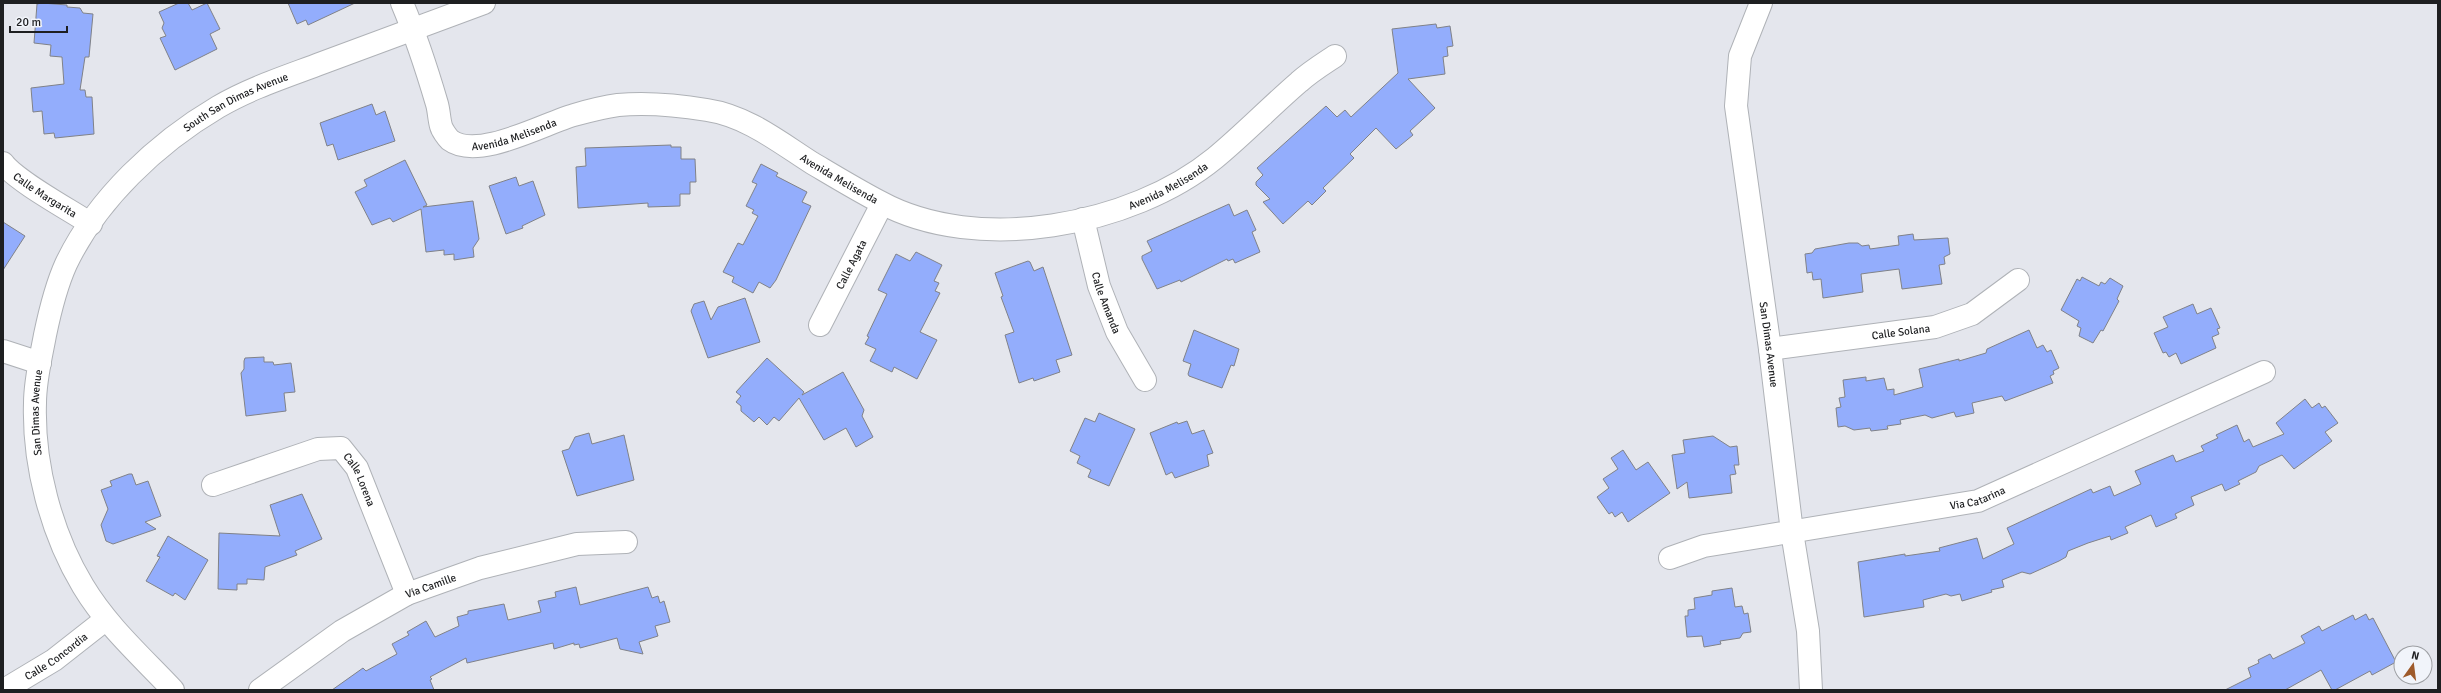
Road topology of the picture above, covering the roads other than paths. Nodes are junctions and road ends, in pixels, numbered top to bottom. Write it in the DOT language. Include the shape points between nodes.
graph roads {
  1 [pos="402,3"];
  2 [pos="484,3"];
  3 [pos="1761,3"];
  4 [pos="413,29"];
  5 [pos="1335,56"];
  6 [pos="3,162"];
  7 [pos="882,204"];
  8 [pos="1083,219"];
  9 [pos="91,224"];
  10 [pos="2018,280"];
  11 [pos="820,325"];
  12 [pos="1770,349"];
  13 [pos="3,351"];
  14 [pos="40,363"];
  15 [pos="2264,372"];
  16 [pos="1145,380"];
  17 [pos="213,485"];
  18 [pos="1792,532"];
  19 [pos="626,542"];
  20 [pos="1670,558"];
  21 [pos="407,594"];
  22 [pos="105,620"];
  23 [pos="4,690"];
  24 [pos="172,690"];
  25 [pos="260,690"];
  26 [pos="1811,690"];
  1 -- 4 [label="street, Avenida Melisenda"];
  2 -- 4 [label="street"];
  3 -- 12 [label="street, San Dimas Avenue" via="1740,56 1736,106"];
  4 -- 7 [label="street, Avenida Melisenda" via="438,107 442,129 450,140 467,147 514,137 573,115 609,107 664,103 715,111 762,130"];
  4 -- 9 [label="street, South San Dimas Avenue" via="272,82 220,106 187,127 152,156 121,185"];
  5 -- 8 [label="street, Avenida Melisenda" via="1301,80 1214,159 1178,183 1133,204"];
  6 -- 9 [label="street, Calle Margarita" via="7,168"];
  7 -- 8 [label="street, Avenida Melisenda" via="927,222 964,229 1044,228"];
  7 -- 11 [label="street, Calle Agata"];
  8 -- 16 [label="street, Calle Amanda" via="1099,286 1117,332"];
  9 -- 14 [label="street, San Dimas Avenue" via="67,264 51,308"];
  10 -- 12 [label="street, Calle Solana" via="1972,314 1935,327"];
  12 -- 18 [label="street, San Dimas Avenue"];
  13 -- 14 [label="street"];
  14 -- 22 [label="street, San Dimas Avenue" via="35,402 37,448 47,499 63,547"];
  15 -- 18 [label="street, Via Catarina" via="1978,501"];
  17 -- 21 [label="street, Calle Lorena" via="318,449 341,448 357,468"];
  18 -- 20 [label="street, Via Catarina" via="1704,546"];
  18 -- 26 [label="street, San Dimas Avenue" via="1808,631"];
  19 -- 21 [label="street, Via Camille" via="577,544 480,568"];
  21 -- 25 [label="street, Via Camille" via="342,631"];
  22 -- 23 [label="street, Calle Concordia" via="54,660"];
  22 -- 24 [label="street, San Dimas Avenue"];
}
